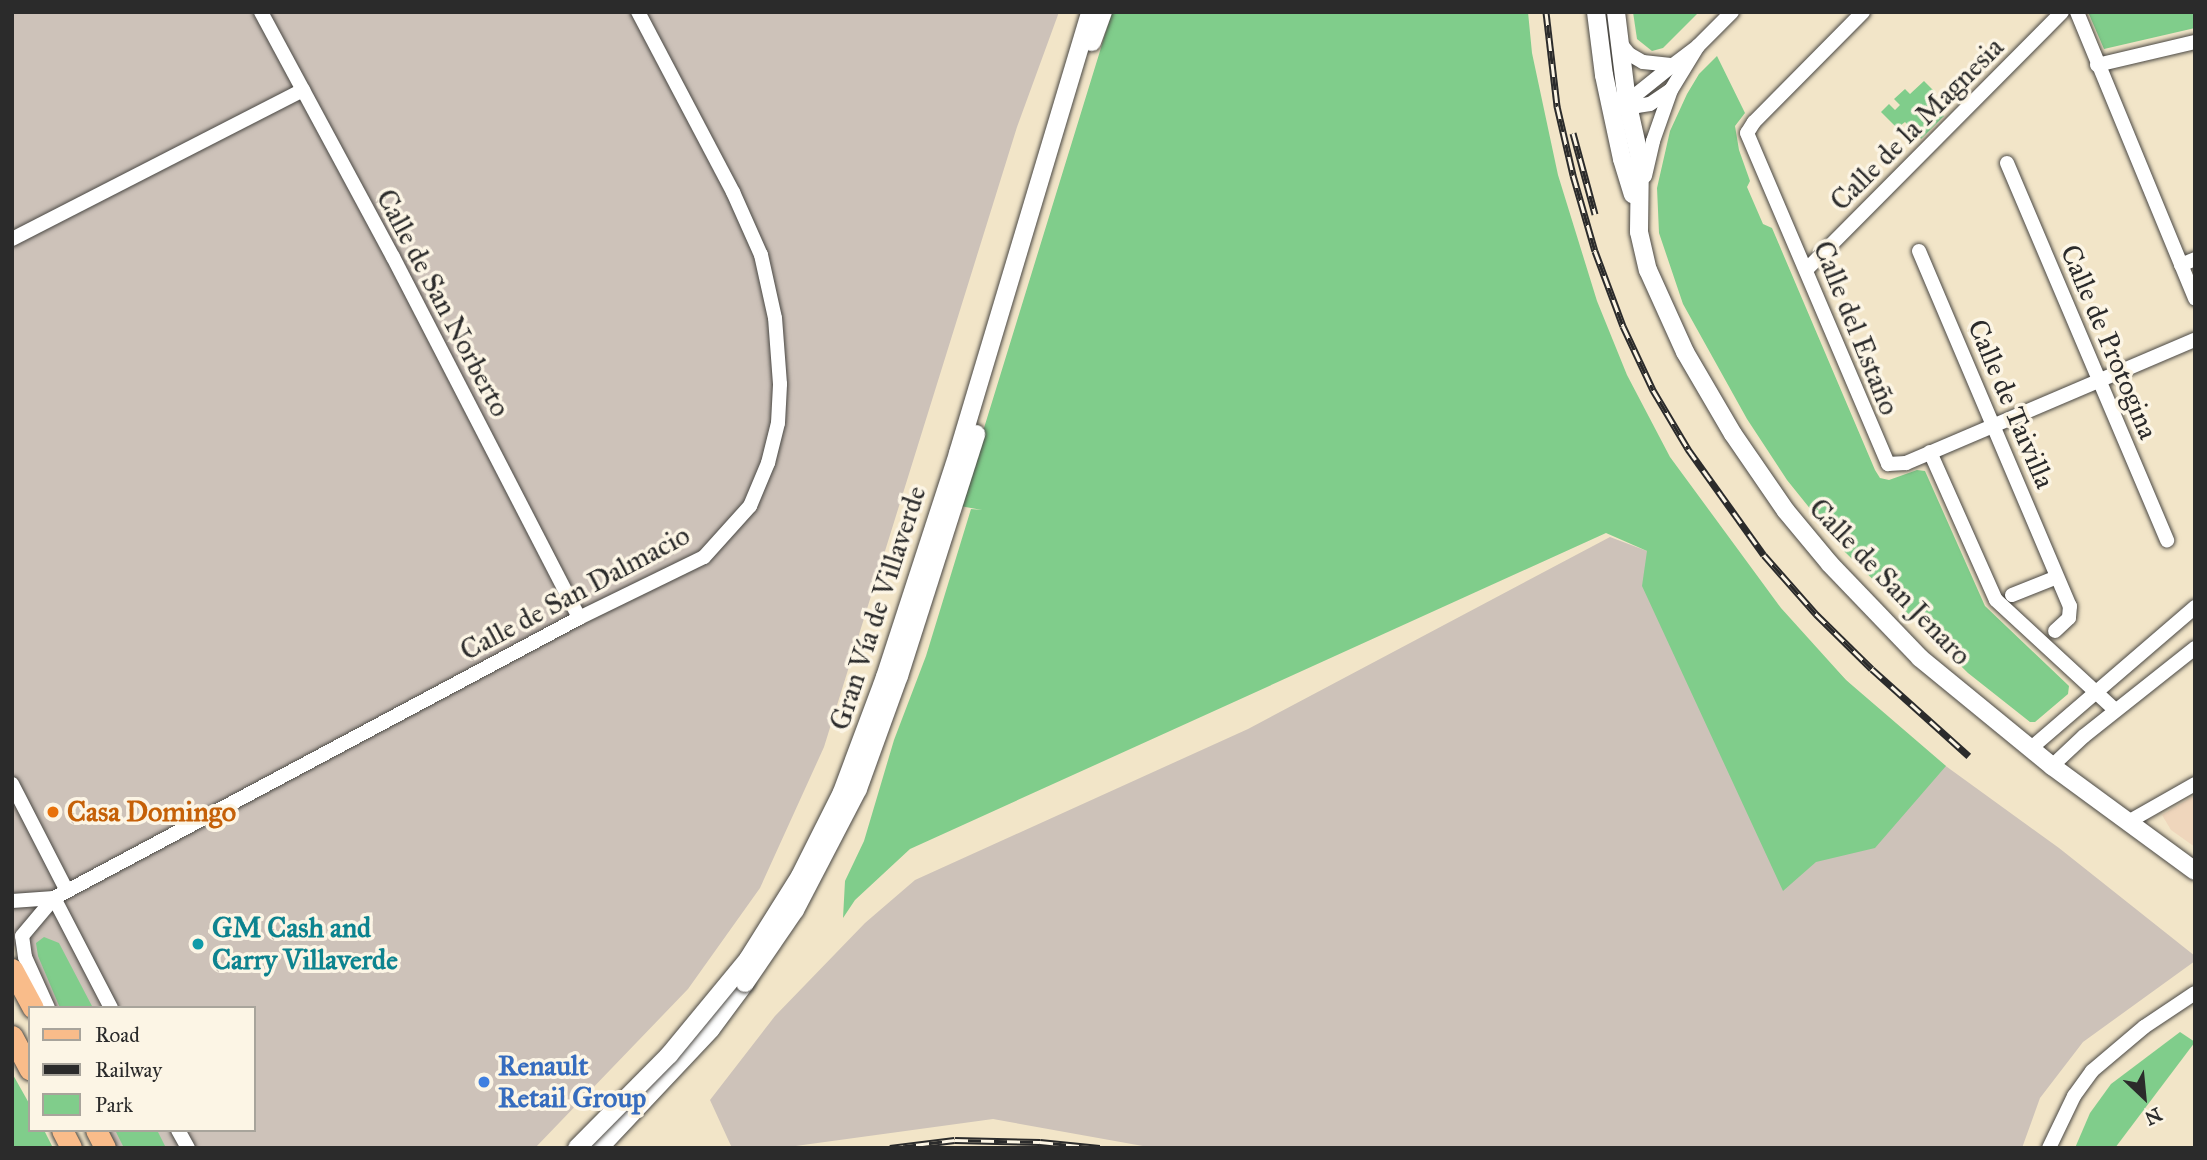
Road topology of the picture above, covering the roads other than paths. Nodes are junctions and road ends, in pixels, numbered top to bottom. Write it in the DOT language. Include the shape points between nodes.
graph roads {
  1 [pos="261,12"];
  2 [pos="638,12"];
  3 [pos="1090,12"];
  4 [pos="1103,12"];
  5 [pos="1595,12"];
  6 [pos="1616,12"];
  7 [pos="1732,12"];
  8 [pos="1863,12"];
  9 [pos="2062,12"];
  10 [pos="2077,12"];
  11 [pos="2195,42"];
  12 [pos="1620,43"];
  13 [pos="1698,46"];
  14 [pos="1673,65"];
  15 [pos="2097,65"];
  16 [pos="1604,75"];
  17 [pos="303,90"];
  18 [pos="1671,90"];
  19 [pos="1627,101"];
  20 [pos="1613,117"];
  21 [pos="2007,163"];
  22 [pos="1638,208"];
  23 [pos="12,239"];
  24 [pos="1919,251"];
  25 [pos="2195,259"];
  26 [pos="2181,265"];
  27 [pos="1806,270"];
  28 [pos="2195,299"];
  29 [pos="2195,340"];
  30 [pos="2099,380"];
  31 [pos="1993,425"];
  32 [pos="1930,452"];
  33 [pos="2167,540"];
  34 [pos="2057,577"];
  35 [pos="2012,595"];
  36 [pos="2195,607"];
  37 [pos="579,618"];
  38 [pos="2055,631"];
  39 [pos="2193,652"];
  40 [pos="2096,692"];
  41 [pos="2115,710"];
  42 [pos="2030,749"];
  43 [pos="2052,766"];
  44 [pos="12,783"];
  45 [pos="2195,784"];
  46 [pos="2128,822"];
  47 [pos="2195,871"];
  48 [pos="61,894"];
  49 [pos="12,901"];
  50 [pos="12,969"];
  51 [pos="2191,1001"];
  52 [pos="32,1006"];
  53 [pos="47,1006"];
  54 [pos="110,1006"];
  55 [pos="12,1036"];
  56 [pos="28,1066"];
  57 [pos="63,1132"];
  58 [pos="97,1132"];
  59 [pos="179,1132"];
  60 [pos="71,1148"];
  61 [pos="105,1148"];
  62 [pos="188,1148"];
  63 [pos="577,1148"];
  64 [pos="599,1148"];
  65 [pos="2049,1148"];
  1 -- 17 [label="street, Calle de San Norberto"];
  2 -- 37 [label="street, Calle de San Dalmacio" via="761,255 775,318 778,424 750,506 704,557"];
  3 -- 63 [label="street, Gran Vía de Villaverde, bridge" via="958,453 842,792 800,876 748,959 669,1055"];
  4 -- 64 [label="street, Gran Vía de Villaverde, bridge" via="967,464 858,789 795,910 745,983 703,1038"];
  5 -- 16 [label="street, Calle de San Jenaro"];
  6 -- 12 [label="street, Calle de San Jenaro"];
  7 -- 13 [label="street"];
  8 -- 27 [label="street, Calle del Estaño" via="1747,132"];
  9 -- 27 [label="street, Calle de la Magnesia"];
  10 -- 15 [label="street"];
  11 -- 15 [label="street"];
  12 -- 14 [label="street" via="1643,62"];
  12 -- 19 [label="street, Calle de San Jenaro"];
  13 -- 14 [label="street"];
  13 -- 18 [label="street"];
  14 -- 19 [label="street"];
  15 -- 26 [label="street"];
  16 -- 19 [label="street"];
  16 -- 20 [label="street, Calle de San Jenaro"];
  17 -- 23 [label="street"];
  17 -- 37 [label="street, Calle de San Norberto"];
  18 -- 19 [label="street" via="1650,104 1637,106"];
  18 -- 22 [label="street" via="1653,141"];
  19 -- 20 [label="street"];
  19 -- 22 [label="street, Calle de San Jenaro" via="1640,159"];
  20 -- 22 [label="street, Calle de San Jenaro"];
  21 -- 30 [label="street, Calle de Protogina"];
  22 -- 42 [label="street, Calle de San Jenaro" via="1648,270 1665,312 1733,435 1786,512 1920,658"];
  24 -- 31 [label="street, Calle de Taivilla"];
  25 -- 26 [label="street"];
  26 -- 28 [label="street"];
  27 -- 32 [label="street, Calle del Estaño" via="1888,464 1899,465"];
  29 -- 30 [label="street"];
  30 -- 31 [label="street"];
  30 -- 33 [label="street, Calle de Protogina"];
  31 -- 32 [label="street"];
  31 -- 34 [label="street, Calle de Taivilla"];
  32 -- 40 [label="street" via="1996,600"];
  34 -- 35 [label="street"];
  34 -- 38 [label="street, Calle de Taivilla" via="2071,612"];
  36 -- 40 [label="street"];
  37 -- 48 [label="street, Calle de San Dalmacio"];
  39 -- 41 [label="street"];
  40 -- 41 [label="street"];
  40 -- 42 [label="street"];
  41 -- 43 [label="street"];
  42 -- 43 [label="street, Calle de San Jenaro"];
  43 -- 46 [label="street, Calle de San Jenaro"];
  44 -- 48 [label="street"];
  45 -- 46 [label="street"];
  46 -- 47 [label="street, Calle de San Jenaro"];
  48 -- 49 [label="street, Calle de San Dalmacio"];
  48 -- 53 [label="street, Calle de San Dalmacio" via="22,936 25,957"];
  48 -- 54 [label="street"];
  50 -- 52 [label="main road"];
  51 -- 65 [label="street" via="2136,1033 2092,1071 2074,1096"];
  55 -- 56 [label="main road"];
  57 -- 60 [label="main road"];
  58 -- 61 [label="main road"];
  59 -- 62 [label="street"];
}
